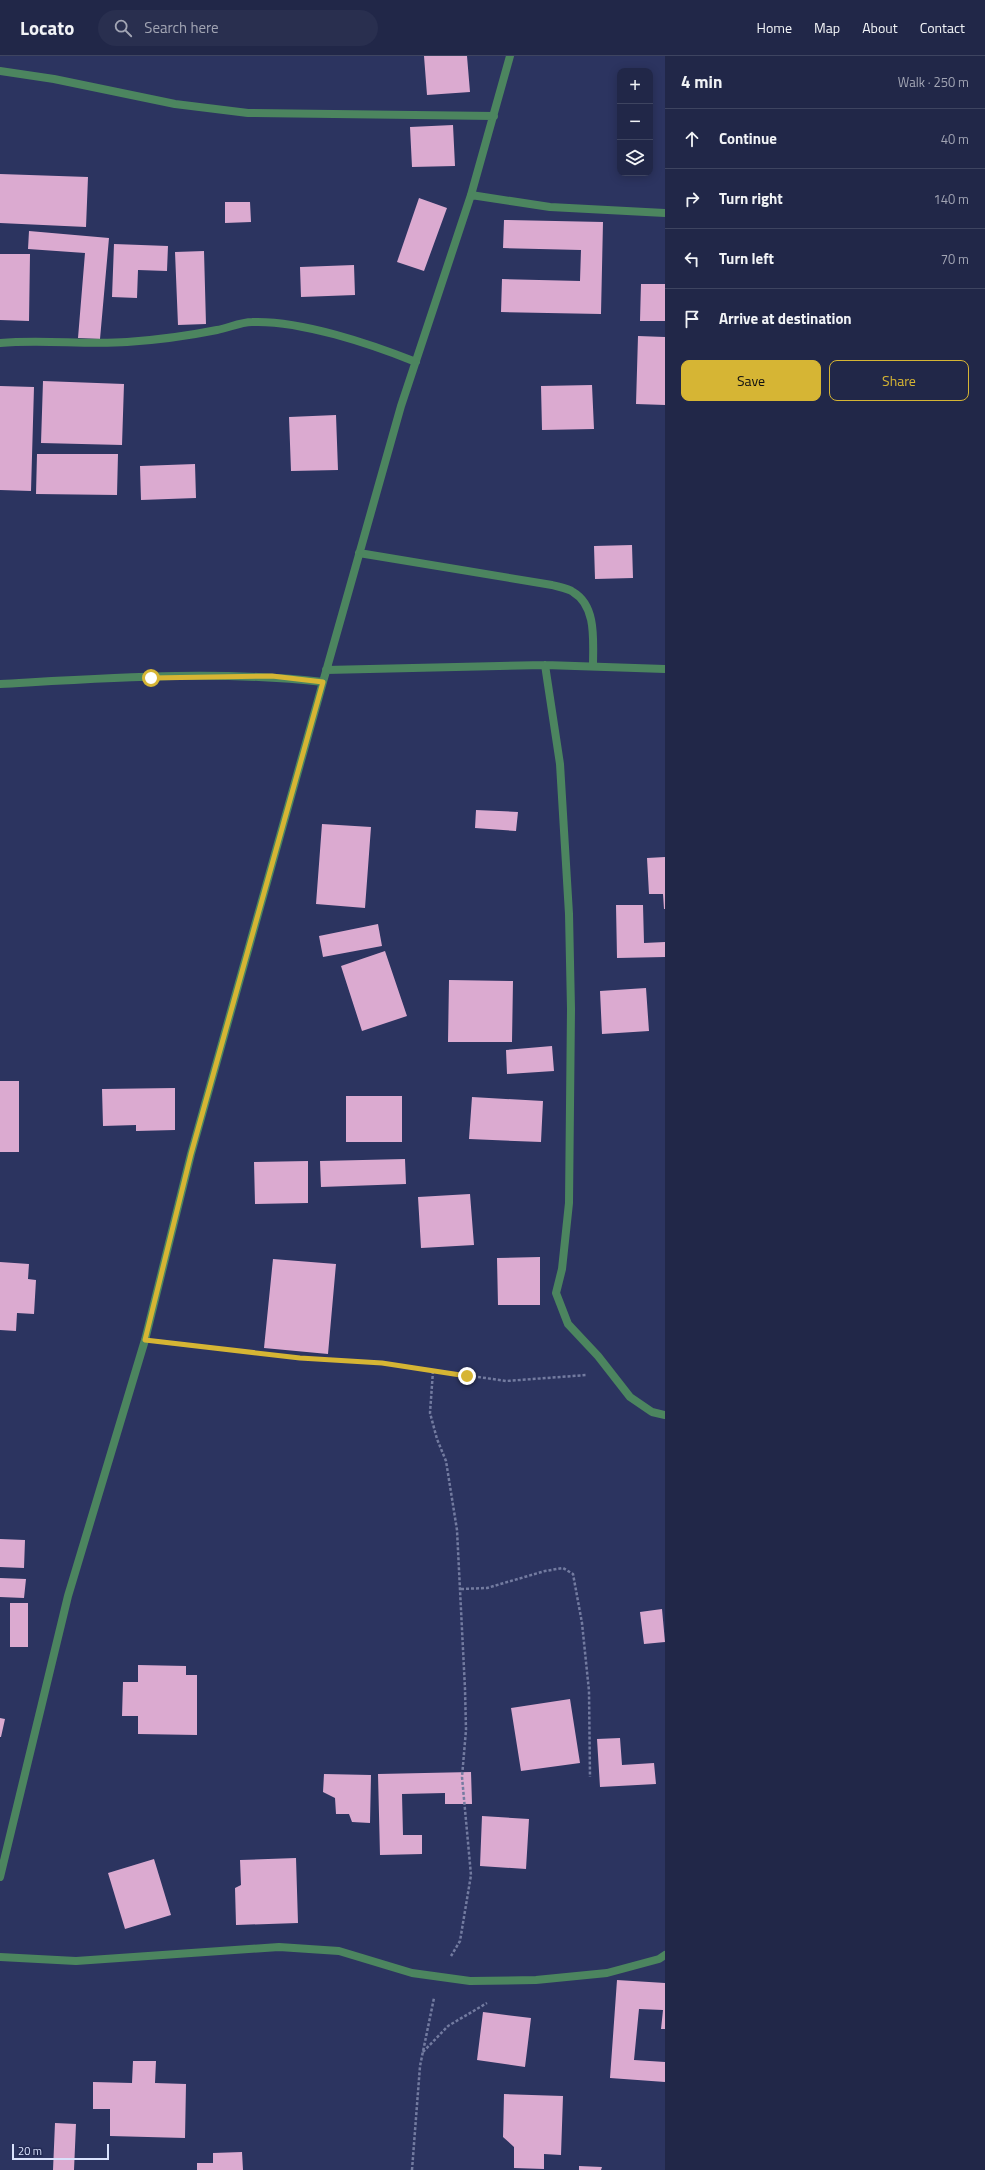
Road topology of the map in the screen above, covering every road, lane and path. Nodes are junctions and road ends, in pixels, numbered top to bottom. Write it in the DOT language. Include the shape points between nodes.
graph roads {
  1 [pos="510,56"];
  2 [pos="0,71"];
  3 [pos="494,116"];
  4 [pos="470,195"];
  5 [pos="665,213"];
  6 [pos="0,343"];
  7 [pos="416,362"];
  8 [pos="359,553"];
  9 [pos="545,665"];
  10 [pos="594,666"];
  11 [pos="665,669"];
  12 [pos="326,670"];
  13 [pos="323,682"];
  14 [pos="0,684"];
  15 [pos="145,1340"];
  16 [pos="433,1371"];
  17 [pos="612,1373"];
  18 [pos="665,1415"];
  19 [pos="461,1589"];
  20 [pos="590,1777"];
  21 [pos="0,1877"];
  22 [pos="665,1955"];
  23 [pos="0,1957"];
  24 [pos="440,1977"];
  25 [pos="489,2001"];
  26 [pos="423,2052"];
  27 [pos="412,2170"];
  1 -- 3 [label="street"];
  2 -- 3 [label="street" via="54,79 175,104 248,113"];
  3 -- 4 [label="street"];
  4 -- 5 [label="street" via="550,206"];
  4 -- 7 [label="street"];
  6 -- 7 [label="street" via="50,341 82,344 172,338 251,322 284,324 318,332 382,348"];
  7 -- 8 [label="street"];
  8 -- 10 [label="street" via="552,585 572,591 584,601 590,616"];
  8 -- 12 [label="street"];
  9 -- 10 [label="street"];
  9 -- 12 [label="street"];
  9 -- 17 [label="street" via="560,764 569,914 571,1009 569,1203 562,1269 556,1293 568,1324"];
  10 -- 11 [label="street"];
  12 -- 13 [label="street"];
  13 -- 14 [label="street" via="272,676 213,676"];
  13 -- 15 [label="street" via="191,1154"];
  15 -- 16 [label="path" via="300,1358 382,1363"];
  15 -- 21 [label="street" via="68,1596"];
  16 -- 17 [label="path" via="506,1381"];
  16 -- 19 [label="path" via="430,1413 436,1440 446,1461 452,1493"];
  17 -- 18 [label="street" via="630,1396 652,1412"];
  19 -- 20 [label="path" via="487,1588 563,1568 573,1574 582,1623 589,1691"];
  19 -- 24 [label="path" via="466,1730 462,1777 471,1875 460,1940"];
  22 -- 24 [label="street" via="659,1959 607,1973 470,1981"];
  23 -- 24 [label="street" via="76,1962 279,1947 339,1951 412,1973"];
  24 -- 26 [label="path"];
  25 -- 26 [label="path" via="448,2026"];
  26 -- 27 [label="path"];
}
